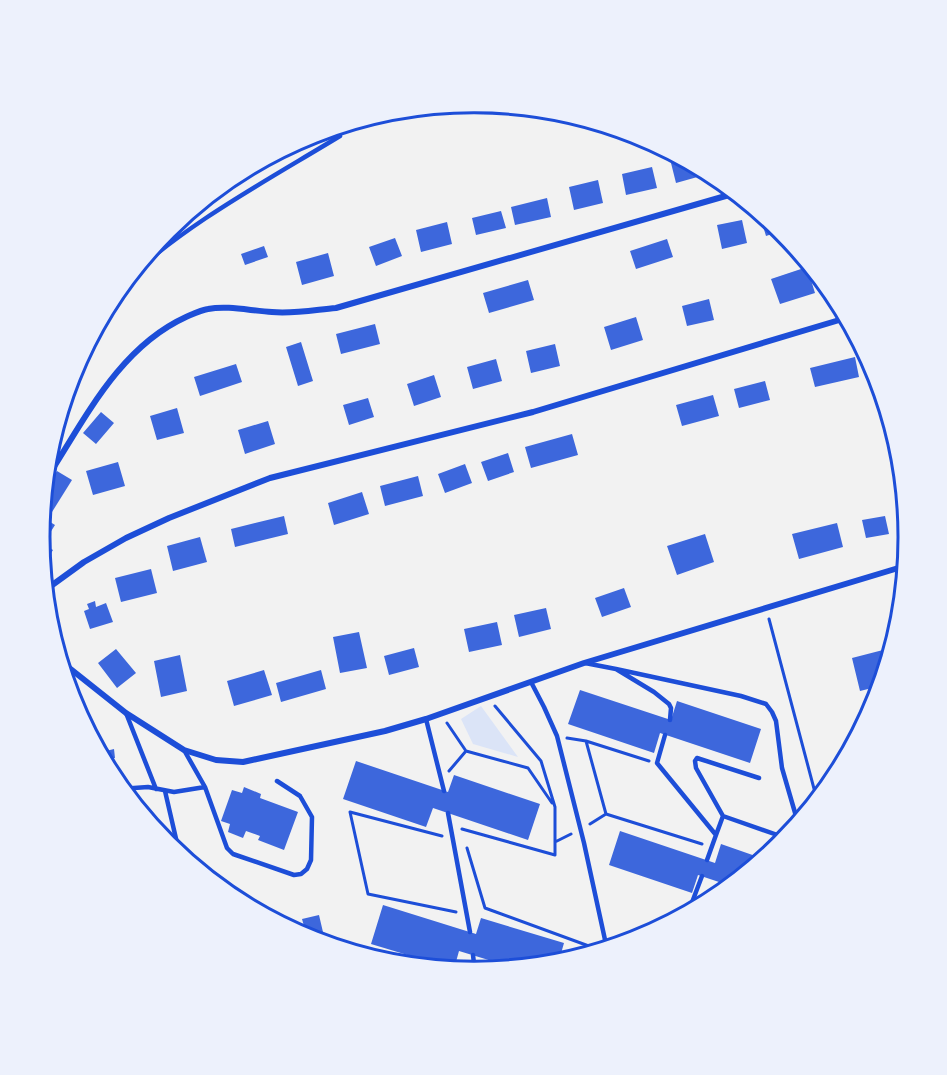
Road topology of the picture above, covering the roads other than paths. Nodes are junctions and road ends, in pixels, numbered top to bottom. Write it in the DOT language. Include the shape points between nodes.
graph roads {
  1 [pos="340,136"];
  2 [pos="725,196"];
  3 [pos="167,245"];
  4 [pos="838,321"];
  5 [pos="58,456"];
  6 [pos="58,460"];
  7 [pos="897,568"];
  8 [pos="52,585"];
  9 [pos="585,663"];
  10 [pos="70,669"];
  11 [pos="616,669"];
  12 [pos="531,682"];
  13 [pos="126,712"];
  14 [pos="426,719"];
  15 [pos="670,720"];
  16 [pos="665,735"];
  17 [pos="184,750"];
  18 [pos="759,778"];
  19 [pos="278,781"];
  20 [pos="131,787"];
  21 [pos="205,787"];
  22 [pos="156,789"];
  23 [pos="165,791"];
  24 [pos="444,791"];
  25 [pos="448,813"];
  26 [pos="795,813"];
  27 [pos="723,816"];
  28 [pos="776,834"];
  29 [pos="716,835"];
  30 [pos="176,839"];
  31 [pos="707,860"];
  32 [pos="702,876"];
  33 [pos="693,900"];
  34 [pos="470,932"];
  35 [pos="605,940"];
  36 [pos="473,955"];
  37 [pos="474,962"];
  1 -- 3 [label="lane"];
  2 -- 6 [label="street" via="336,308 280,313 220,307 200,311 161,330 140,349 109,382"];
  4 -- 8 [label="street" via="533,412 270,478 126,538"];
  5 -- 6 [label="lane"];
  7 -- 9 [label="street"];
  9 -- 11 [label="lane"];
  9 -- 12 [label="street"];
  10 -- 13 [label="street"];
  11 -- 15 [label="lane" via="666,701 671,708"];
  11 -- 26 [label="lane" via="766,705 776,721 782,768"];
  12 -- 14 [label="street"];
  12 -- 35 [label="lane" via="556,736"];
  13 -- 17 [label="street"];
  13 -- 22 [label="lane"];
  14 -- 17 [label="street" via="243,762 216,760"];
  14 -- 24 [label="lane"];
  16 -- 29 [label="lane" via="657,763"];
  17 -- 21 [label="lane"];
  18 -- 27 [label="lane" via="695,760"];
  19 -- 21 [label="lane" via="300,795 312,817 311,860 301,874 233,854 223,840"];
  20 -- 22 [label="lane"];
  21 -- 23 [label="lane"];
  22 -- 23 [label="lane"];
  23 -- 30 [label="lane"];
  25 -- 34 [label="lane"];
  27 -- 28 [label="lane"];
  27 -- 29 [label="lane"];
  29 -- 31 [label="lane"];
  32 -- 33 [label="lane"];
  36 -- 37 [label="lane"];
}
